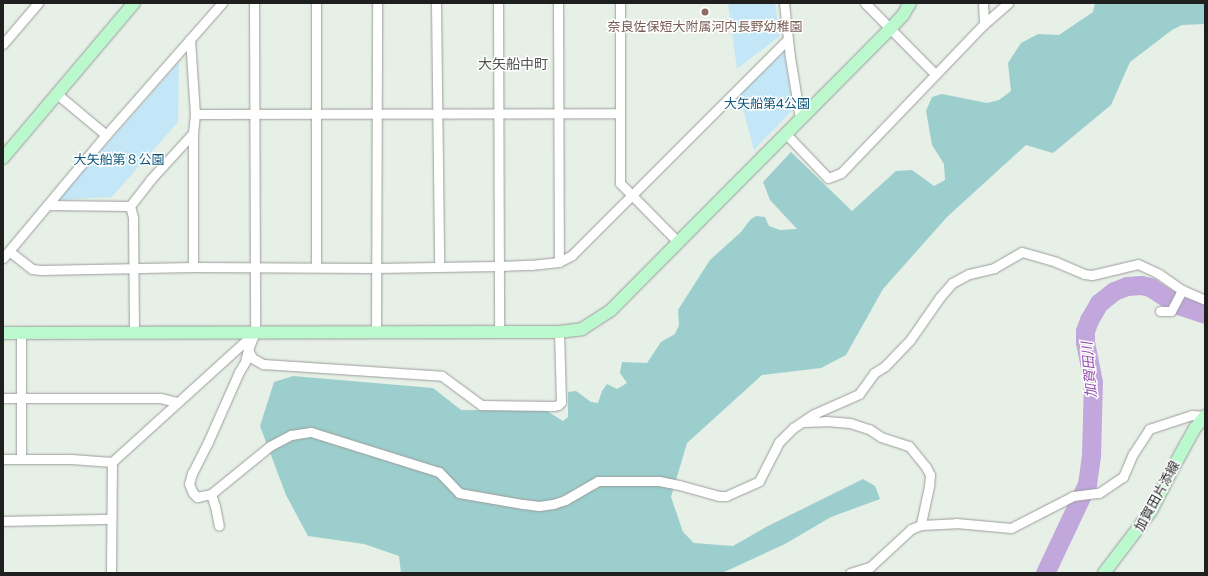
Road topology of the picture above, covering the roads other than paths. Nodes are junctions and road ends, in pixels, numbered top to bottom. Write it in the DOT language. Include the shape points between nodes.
graph roads {
  1 [pos="38,3"];
  2 [pos="134,3"];
  3 [pos="222,3"];
  4 [pos="254,3"];
  5 [pos="316,3"];
  6 [pos="377,3"];
  7 [pos="436,3"];
  8 [pos="498,3"];
  9 [pos="558,3"];
  10 [pos="620,3"];
  11 [pos="784,3"];
  12 [pos="865,3"];
  13 [pos="910,3"];
  14 [pos="983,3"];
  15 [pos="1008,3"];
  16 [pos="984,24"];
  17 [pos="890,29"];
  18 [pos="190,39"];
  19 [pos="788,39"];
  20 [pos="3,44"];
  21 [pos="936,74"];
  22 [pos="57,94"];
  23 [pos="558,113"];
  24 [pos="619,113"];
  25 [pos="195,114"];
  26 [pos="254,114"];
  27 [pos="316,114"];
  28 [pos="377,114"];
  29 [pos="438,114"];
  30 [pos="498,114"];
  31 [pos="800,118"];
  32 [pos="193,133"];
  33 [pos="787,134"];
  34 [pos="106,136"];
  35 [pos="3,158"];
  36 [pos="631,196"];
  37 [pos="48,205"];
  38 [pos="130,206"];
  39 [pos="678,242"];
  40 [pos="6,254"];
  41 [pos="559,262"];
  42 [pos="439,266"];
  43 [pos="498,266"];
  44 [pos="194,267"];
  45 [pos="316,267"];
  46 [pos="134,268"];
  47 [pos="255,268"];
  48 [pos="376,268"];
  49 [pos="1181,293"];
  50 [pos="1205,300"];
  51 [pos="1160,311"];
  52 [pos="134,332"];
  53 [pos="255,332"];
  54 [pos="376,332"];
  55 [pos="499,332"];
  56 [pos="559,332"];
  57 [pos="3,333"];
  58 [pos="21,335"];
  59 [pos="248,349"];
  60 [pos="3,398"];
  61 [pos="21,398"];
  62 [pos="178,402"];
  63 [pos="1205,416"];
  64 [pos="801,422"];
  65 [pos="3,459"];
  66 [pos="21,459"];
  67 [pos="112,462"];
  68 [pos="211,494"];
  69 [pos="111,519"];
  70 [pos="3,521"];
  71 [pos="921,525"];
  72 [pos="219,526"];
  73 [pos="111,573"];
  74 [pos="850,573"];
  75 [pos="1104,573"];
  1 -- 20 [label="street"];
  2 -- 22 [label="street"];
  3 -- 18 [label="street"];
  4 -- 26 [label="street"];
  5 -- 27 [label="street"];
  6 -- 28 [label="street"];
  7 -- 29 [label="street"];
  8 -- 30 [label="street"];
  9 -- 23 [label="street"];
  10 -- 24 [label="street"];
  11 -- 19 [label="street"];
  12 -- 17 [label="street"];
  13 -- 17 [label="street"];
  14 -- 16 [label="street"];
  15 -- 16 [label="street"];
  16 -- 21 [label="street"];
  17 -- 21 [label="street"];
  17 -- 31 [label="street"];
  18 -- 25 [label="street"];
  18 -- 34 [label="street"];
  19 -- 31 [label="street"];
  19 -- 36 [label="street"];
  21 -- 33 [label="street" via="841,173 828,178"];
  22 -- 34 [label="street"];
  22 -- 35 [label="street"];
  23 -- 24 [label="street"];
  23 -- 30 [label="street"];
  23 -- 41 [label="street"];
  24 -- 36 [label="street" via="620,183"];
  25 -- 26 [label="street"];
  25 -- 32 [label="street"];
  26 -- 27 [label="street"];
  26 -- 47 [label="street"];
  27 -- 28 [label="street"];
  27 -- 45 [label="street"];
  28 -- 29 [label="street"];
  28 -- 48 [label="street"];
  29 -- 30 [label="street"];
  29 -- 42 [label="street"];
  30 -- 43 [label="street"];
  31 -- 33 [label="street"];
  32 -- 38 [label="street"];
  32 -- 44 [label="street"];
  33 -- 39 [label="street"];
  34 -- 37 [label="street"];
  36 -- 39 [label="street" via="639,201"];
  36 -- 41 [label="street" via="572,255"];
  37 -- 38 [label="street"];
  37 -- 40 [label="street"];
  38 -- 46 [label="street" via="133,217"];
  39 -- 56 [label="street" via="610,311 582,329"];
  40 -- 46 [label="street" via="32,269"];
  41 -- 43 [label="street"];
  42 -- 43 [label="street"];
  42 -- 48 [label="street"];
  43 -- 55 [label="street"];
  44 -- 46 [label="street"];
  44 -- 47 [label="street"];
  45 -- 47 [label="street"];
  45 -- 48 [label="street"];
  46 -- 52 [label="street"];
  47 -- 53 [label="street"];
  48 -- 54 [label="street"];
  49 -- 50 [label="street"];
  49 -- 51 [label="street" via="1171,311"];
  49 -- 64 [label="street" via="1159,274 1138,264 1092,275 1073,271 1056,262 1022,252 994,268 956,280 940,297 910,340 885,366 874,373 859,394"];
  52 -- 53 [label="street"];
  52 -- 58 [label="street"];
  53 -- 54 [label="street"];
  53 -- 59 [label="street"];
  53 -- 62 [label="street"];
  54 -- 55 [label="street"];
  55 -- 56 [label="street"];
  56 -- 59 [label="street" via="561,402 553,406 481,405 442,376 263,364 252,358"];
  57 -- 58 [label="street"];
  58 -- 61 [label="street"];
  59 -- 68 [label="street" via="245,362 189,484 197,497"];
  60 -- 61 [label="street"];
  61 -- 62 [label="street" via="160,398"];
  61 -- 66 [label="street"];
  62 -- 67 [label="street"];
  63 -- 71 [label="street" via="1192,415 1149,429 1133,454 1124,476 1099,493 1073,496 1011,528 956,523"];
  63 -- 75 [label="street, 加賀田片添線" via="1195,428 1151,511"];
  64 -- 68 [label="street" via="779,442 759,481 726,496 659,481 606,481 598,482 553,504 523,504 459,493 439,472 310,432 292,435 270,446"];
  64 -- 71 [label="street" via="850,423 909,446 930,474"];
  65 -- 66 [label="street"];
  66 -- 67 [label="street"];
  67 -- 69 [label="street"];
  68 -- 72 [label="street"];
  69 -- 70 [label="street"];
  69 -- 73 [label="street"];
  71 -- 74 [label="street" via="911,529 870,567"];
}
